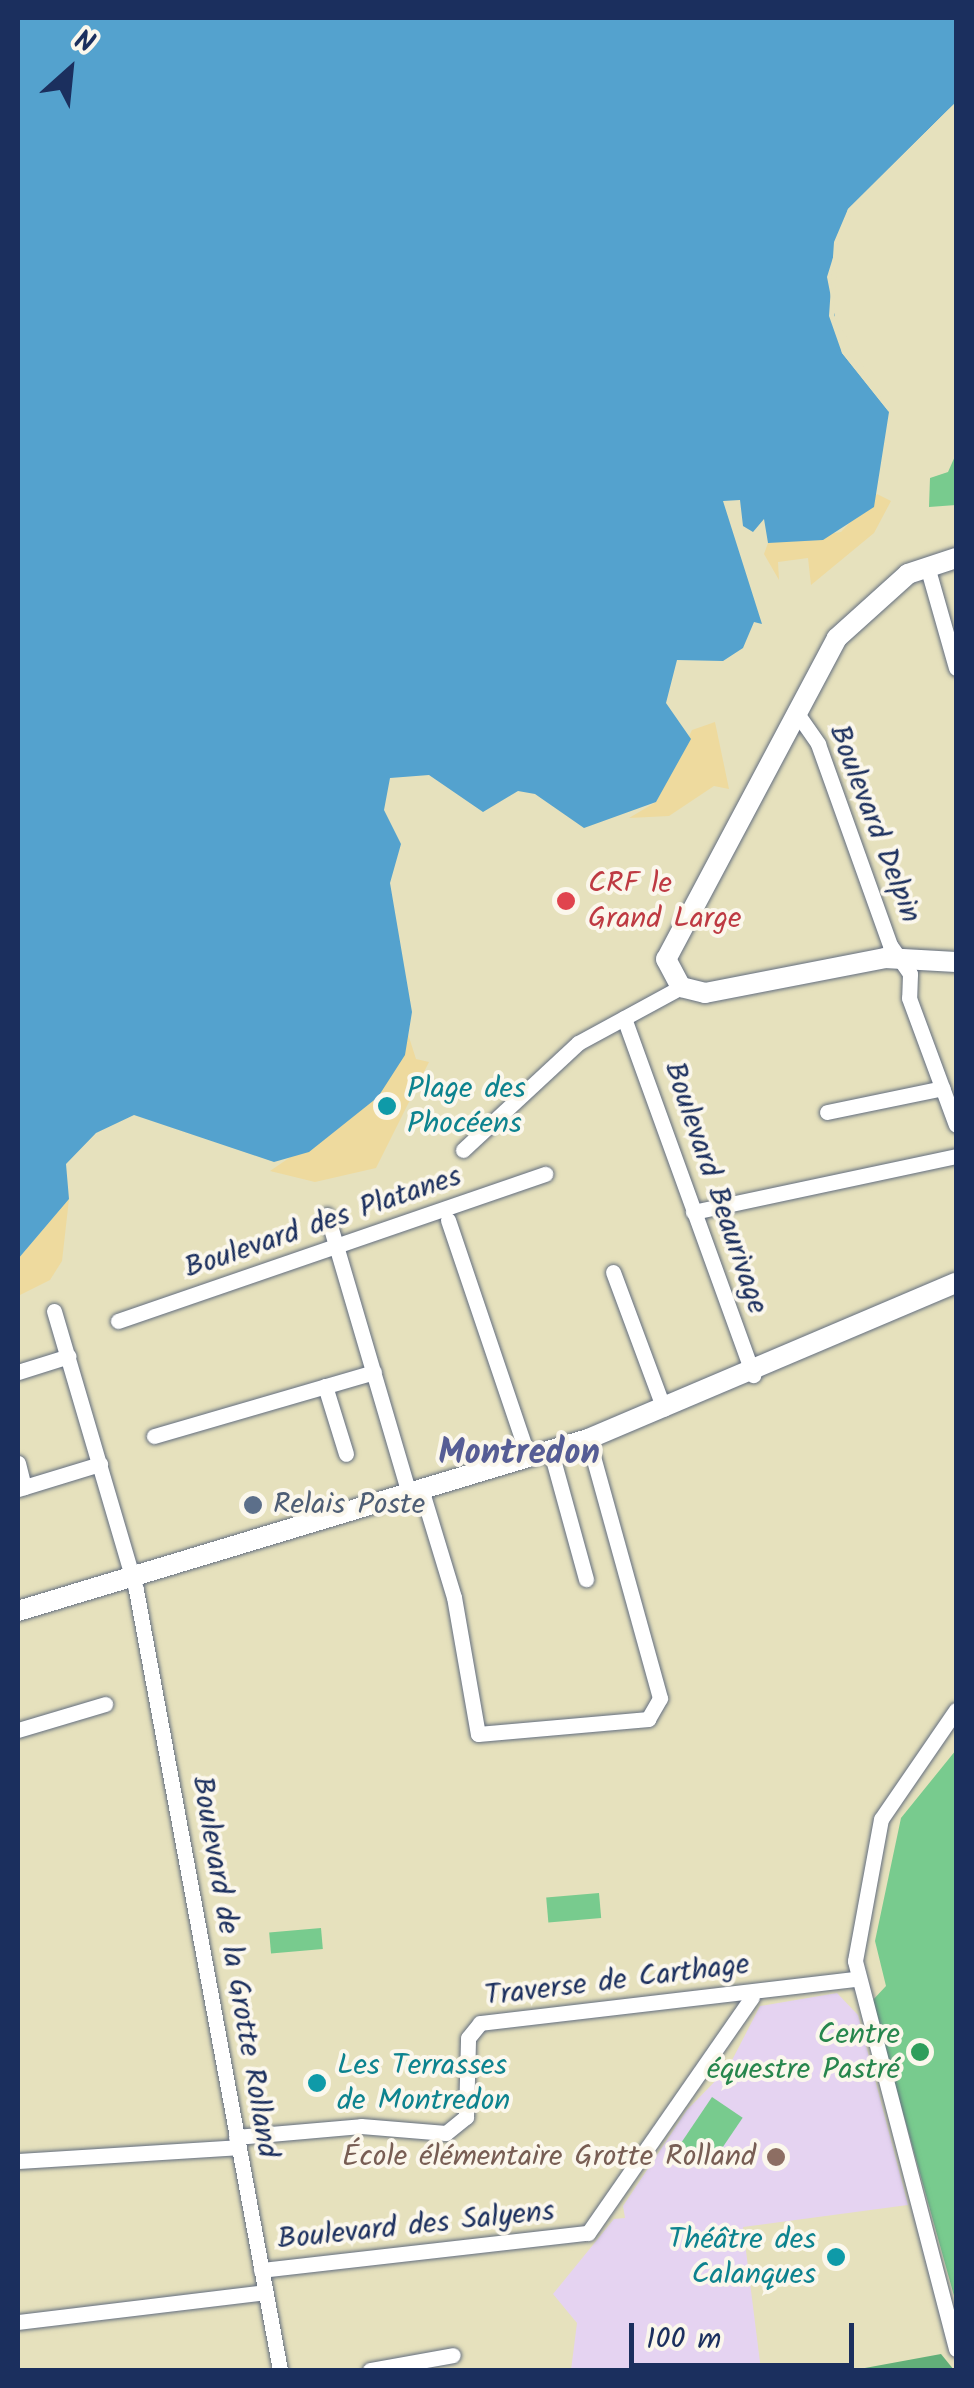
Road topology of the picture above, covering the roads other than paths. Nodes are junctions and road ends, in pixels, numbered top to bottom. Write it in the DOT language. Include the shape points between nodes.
graph roads {
  1 [pos="956,558"];
  2 [pos="927,566"];
  3 [pos="956,668"];
  4 [pos="796,712"];
  5 [pos="900,958"];
  6 [pos="952,959"];
  7 [pos="681,988"];
  8 [pos="624,1018"];
  9 [pos="942,1088"];
  10 [pos="827,1112"];
  11 [pos="956,1126"];
  12 [pos="463,1150"];
  13 [pos="956,1156"];
  14 [pos="546,1174"];
  15 [pos="693,1212"];
  16 [pos="327,1215"];
  17 [pos="448,1220"];
  18 [pos="339,1250"];
  19 [pos="613,1272"];
  20 [pos="956,1283"];
  21 [pos="54,1310"];
  22 [pos="118,1321"];
  23 [pos="69,1356"];
  24 [pos="18,1372"];
  25 [pos="374,1372"];
  26 [pos="753,1375"];
  27 [pos="325,1386"];
  28 [pos="664,1410"];
  29 [pos="154,1436"];
  30 [pos="588,1439"];
  31 [pos="551,1452"];
  32 [pos="346,1454"];
  33 [pos="529,1460"];
  34 [pos="18,1463"];
  35 [pos="100,1464"];
  36 [pos="21,1488"];
  37 [pos="415,1493"];
  38 [pos="132,1574"];
  39 [pos="586,1579"];
  40 [pos="18,1611"];
  41 [pos="105,1704"];
  42 [pos="956,1710"];
  43 [pos="18,1730"];
  44 [pos="856,1979"];
  45 [pos="752,1996"];
  46 [pos="237,2142"];
  47 [pos="18,2161"];
  48 [pos="261,2270"];
  49 [pos="265,2292"];
  50 [pos="18,2322"];
  51 [pos="956,2350"];
  52 [pos="454,2355"];
  53 [pos="280,2370"];
  54 [pos="370,2370"];
  1 -- 2 [label="street"];
  2 -- 3 [label="street"];
  2 -- 4 [label="street" via="886,590 837,638"];
  4 -- 5 [label="street, Boulevard Delpin" via="818,744"];
  4 -- 7 [label="street" via="732,847 669,946 668,970"];
  5 -- 6 [label="street"];
  5 -- 7 [label="street" via="705,993"];
  5 -- 9 [label="street, Boulevard Delpin"];
  7 -- 8 [label="street"];
  8 -- 12 [label="street" via="574,1046"];
  8 -- 15 [label="street, Boulevard Beaurivage"];
  9 -- 10 [label="street"];
  9 -- 11 [label="street, Boulevard Delpin"];
  13 -- 15 [label="street"];
  14 -- 18 [label="street, Boulevard des Platanes"];
  15 -- 26 [label="street, Boulevard Beaurivage"];
  16 -- 18 [label="street"];
  17 -- 33 [label="street"];
  18 -- 22 [label="street, Boulevard des Platanes"];
  18 -- 25 [label="street"];
  19 -- 28 [label="street"];
  20 -- 26 [label="street"];
  21 -- 23 [label="street, Boulevard de la Grotte Rolland"];
  23 -- 24 [label="street"];
  23 -- 35 [label="street, Boulevard de la Grotte Rolland"];
  25 -- 27 [label="street"];
  25 -- 37 [label="street"];
  26 -- 28 [label="street"];
  27 -- 29 [label="street"];
  27 -- 32 [label="street"];
  28 -- 30 [label="street"];
  30 -- 31 [label="street"];
  30 -- 37 [label="street" via="660,1698 655,1716 478,1734 454,1597"];
  31 -- 33 [label="street"];
  31 -- 39 [label="street"];
  33 -- 37 [label="street"];
  34 -- 36 [label="street"];
  35 -- 36 [label="street"];
  35 -- 38 [label="street, Boulevard de la Grotte Rolland"];
  37 -- 38 [label="street"];
  38 -- 40 [label="street"];
  38 -- 46 [label="street, Boulevard de la Grotte Rolland"];
  41 -- 43 [label="street"];
  42 -- 44 [label="street" via="881,1819 858,1920"];
  44 -- 45 [label="street, Traverse de Carthage"];
  44 -- 51 [label="street"];
  45 -- 46 [label="street, Traverse de Carthage" via="480,2024 468,2038 462,2123 402,2136 361,2126"];
  45 -- 48 [label="street, Boulevard des Salyens" via="606,2220 588,2233"];
  46 -- 47 [label="street, Traverse de Carthage"];
  46 -- 48 [label="street, Boulevard de la Grotte Rolland"];
  48 -- 49 [label="street, Boulevard de la Grotte Rolland"];
  49 -- 50 [label="street"];
  49 -- 53 [label="street, Boulevard de la Grotte Rolland"];
  52 -- 54 [label="street"];
}
